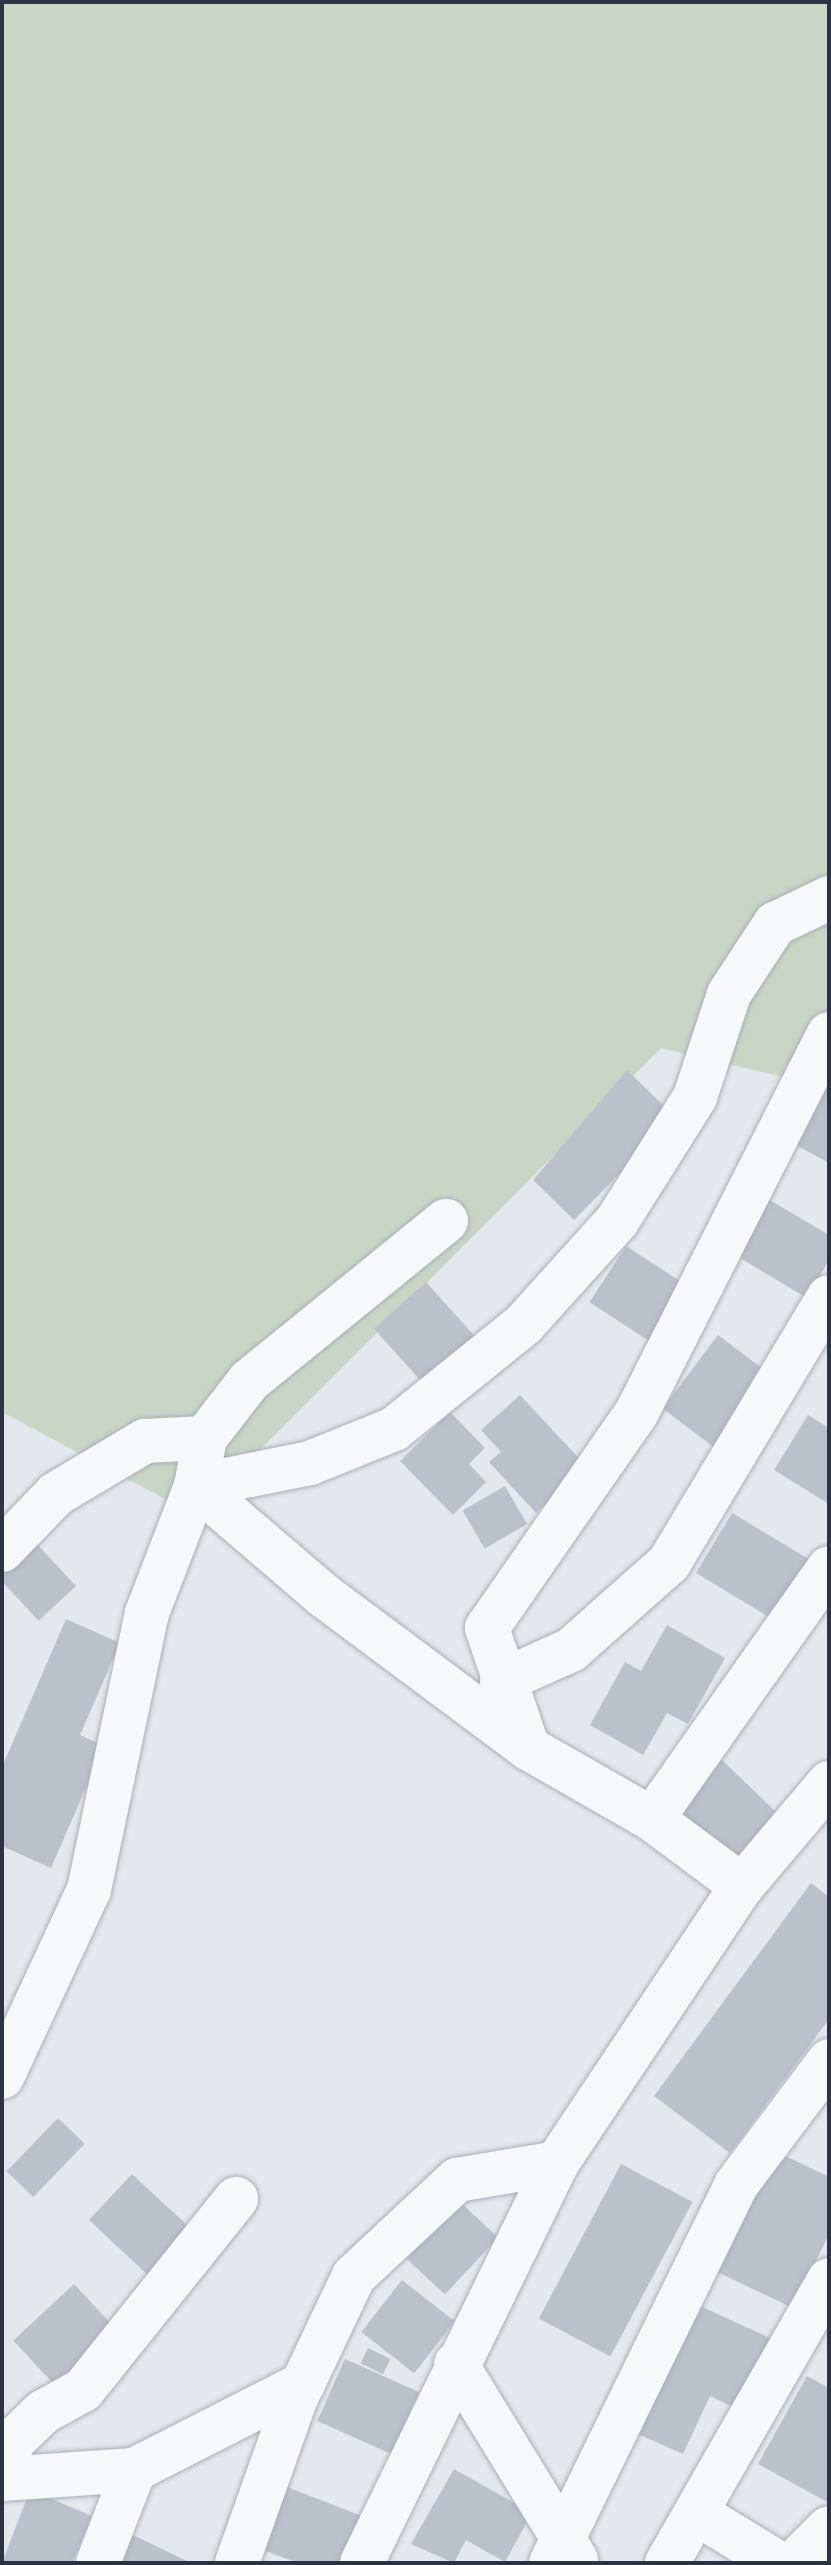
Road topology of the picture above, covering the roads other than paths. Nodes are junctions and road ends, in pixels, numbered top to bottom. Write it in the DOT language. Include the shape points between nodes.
graph roads {
  1 [pos="829,898"];
  2 [pos="829,1034"];
  3 [pos="446,1221"];
  4 [pos="829,1297"];
  5 [pos="205,1438"];
  6 [pos="196,1486"];
  7 [pos="2,1550"];
  8 [pos="829,1568"];
  9 [pos="502,1681"];
  10 [pos="528,1748"];
  11 [pos="829,1783"];
  12 [pos="652,1819"];
  13 [pos="742,1886"];
  14 [pos="829,2061"];
  15 [pos="2,2077"];
  16 [pos="557,2163"];
  17 [pos="236,2199"];
  18 [pos="829,2280"];
  19 [pos="456,2364"];
  20 [pos="303,2384"];
  21 [pos="134,2470"];
  22 [pos="2,2473"];
  23 [pos="2,2479"];
  24 [pos="696,2513"];
  25 [pos="829,2528"];
  26 [pos="565,2555"];
  27 [pos="98,2563"];
  28 [pos="237,2563"];
  29 [pos="362,2563"];
  30 [pos="667,2563"];
  31 [pos="778,2563"];
  32 [pos="794,2563"];
  1 -- 6 [label="street" via="775,924 729,994 695,1097 664,1147 617,1221 524,1324 394,1429 310,1463"];
  2 -- 9 [label="street" via="636,1414 502,1598 487,1628"];
  3 -- 5 [label="street" via="249,1381"];
  4 -- 9 [label="street" via="669,1563 571,1650"];
  5 -- 6 [label="street"];
  5 -- 7 [label="street" via="145,1441 56,1494"];
  6 -- 10 [label="street" via="323,1595"];
  6 -- 15 [label="street" via="147,1613 89,1890"];
  8 -- 12 [label="street"];
  9 -- 10 [label="street"];
  10 -- 12 [label="street"];
  11 -- 13 [label="street"];
  12 -- 13 [label="street"];
  13 -- 16 [label="street"];
  14 -- 26 [label="street" via="736,2185"];
  16 -- 19 [label="street"];
  16 -- 20 [label="street" via="457,2180 354,2276"];
  17 -- 22 [label="street" via="83,2390 43,2412 13,2441"];
  18 -- 24 [label="street"];
  19 -- 26 [label="street"];
  19 -- 29 [label="street"];
  20 -- 21 [label="street"];
  20 -- 28 [label="street"];
  21 -- 23 [label="street"];
  21 -- 27 [label="street"];
  24 -- 30 [label="street"];
  24 -- 31 [label="street"];
  25 -- 32 [label="street"];
}
